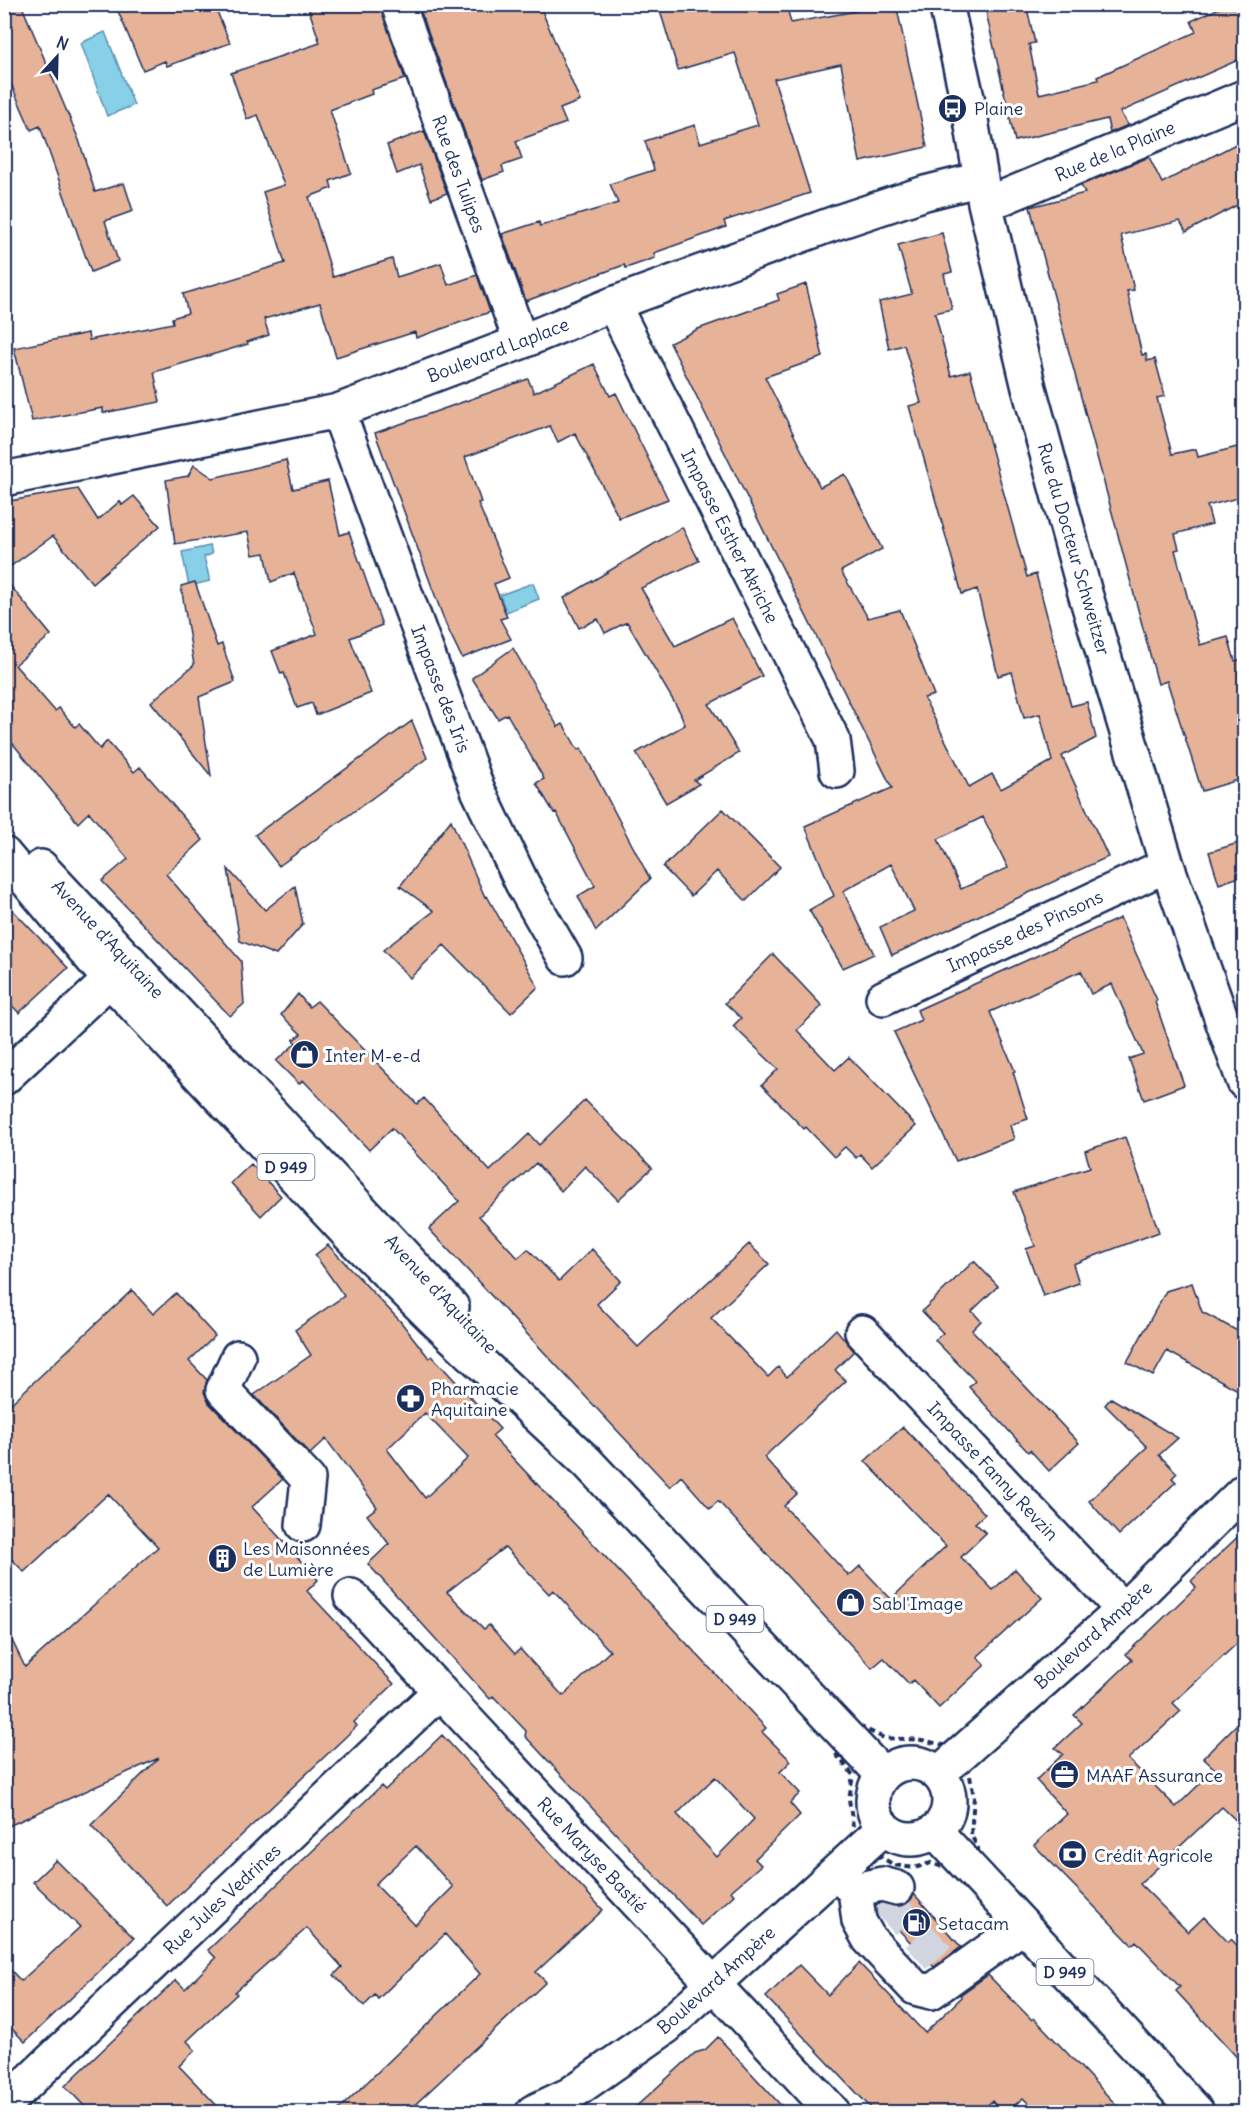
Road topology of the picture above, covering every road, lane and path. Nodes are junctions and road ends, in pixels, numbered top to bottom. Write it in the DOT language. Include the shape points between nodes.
graph roads {
  1 [pos="398,4"];
  2 [pos="946,4"];
  3 [pos="1245,97"];
  4 [pos="983,190"];
  5 [pos="613,304"];
  6 [pos="521,342"];
  7 [pos="338,411"];
  8 [pos="4,479"];
  9 [pos="837,771"];
  10 [pos="4,833"];
  11 [pos="4,854"];
  12 [pos="1167,865"];
  13 [pos="565,958"];
  14 [pos="120,970"];
  15 [pos="884,998"];
  16 [pos="4,1078"];
  17 [pos="1245,1082"];
  18 [pos="862,1332"];
  19 [pos="238,1357"];
  20 [pos="1245,1491"];
  21 [pos="303,1525"];
  22 [pos="351,1596"];
  23 [pos="1123,1610"];
  24 [pos="439,1692"];
  25 [pos="938,1774"];
  26 [pos="883,1775"];
  27 [pos="884,1828"];
  28 [pos="935,1831"];
  29 [pos="868,1888"];
  30 [pos="1023,1926"];
  31 [pos="712,1984"];
  32 [pos="4,2105"];
  33 [pos="533,2112"];
  34 [pos="833,2112"];
  35 [pos="1197,2112"];
  1 -- 6 [label="street, Rue des Tulipes"];
  2 -- 4 [label="street, Rue du Docteur Schweitzer"];
  3 -- 4 [label="street, Rue de la Plaine" via="1002,198"];
  4 -- 5 [label="street, Boulevard Laplace" via="925,193"];
  4 -- 12 [label="street, Rue du Docteur Schweitzer" via="1029,388"];
  5 -- 6 [label="street, Boulevard Laplace"];
  5 -- 9 [label="street, Impasse Esther Akriche" via="833,740"];
  6 -- 7 [label="street, Boulevard Laplace"];
  7 -- 8 [label="street, Boulevard Laplace"];
  7 -- 13 [label="street, Impasse des Iris" via="478,790 522,883"];
  10 -- 14 [label="street, Avenue d'Aquitaine / D 949"];
  11 -- 14 [label="street, Avenue d'Aquitaine / D 949"];
  12 -- 15 [label="street, Impasse des Pinsons"];
  12 -- 17 [label="street, Rue du Docteur Schweitzer"];
  14 -- 16 [label="street"];
  14 -- 26 [label="street, Avenue d'Aquitaine / D 949" via="374,1259 587,1462"];
  18 -- 23 [label="street, Impasse Fanny Revzin"];
  19 -- 21 [label="street" via="223,1390 308,1479"];
  20 -- 23 [label="street, Boulevard Ampère"];
  22 -- 24 [label="street, Rue Maryse Bastié"];
  23 -- 25 [label="street, Boulevard Ampère"];
  24 -- 31 [label="street, Rue Maryse Bastié"];
  24 -- 32 [label="street, Rue Jules Vedrines"];
  25 -- 26 [label="street" via="926,1766 910,1763"];
  25 -- 28 [label="street" via="950,1801 946,1818"];
  26 -- 27 [label="street" via="873,1802"];
  27 -- 28 [label="street" via="908,1839 923,1838"];
  27 -- 29 [label="street, Boulevard Ampère"];
  28 -- 30 [label="street, D 949"];
  29 -- 30 [label="street" via="859,1921 869,1939 915,1988 931,1992 954,1960"];
  29 -- 31 [label="street, Boulevard Ampère"];
  30 -- 35 [label="street, D 949"];
  31 -- 33 [label="street, Boulevard Ampère" via="640,2046 569,2095"];
  31 -- 34 [label="street, Rue Maryse Bastié"];
}
